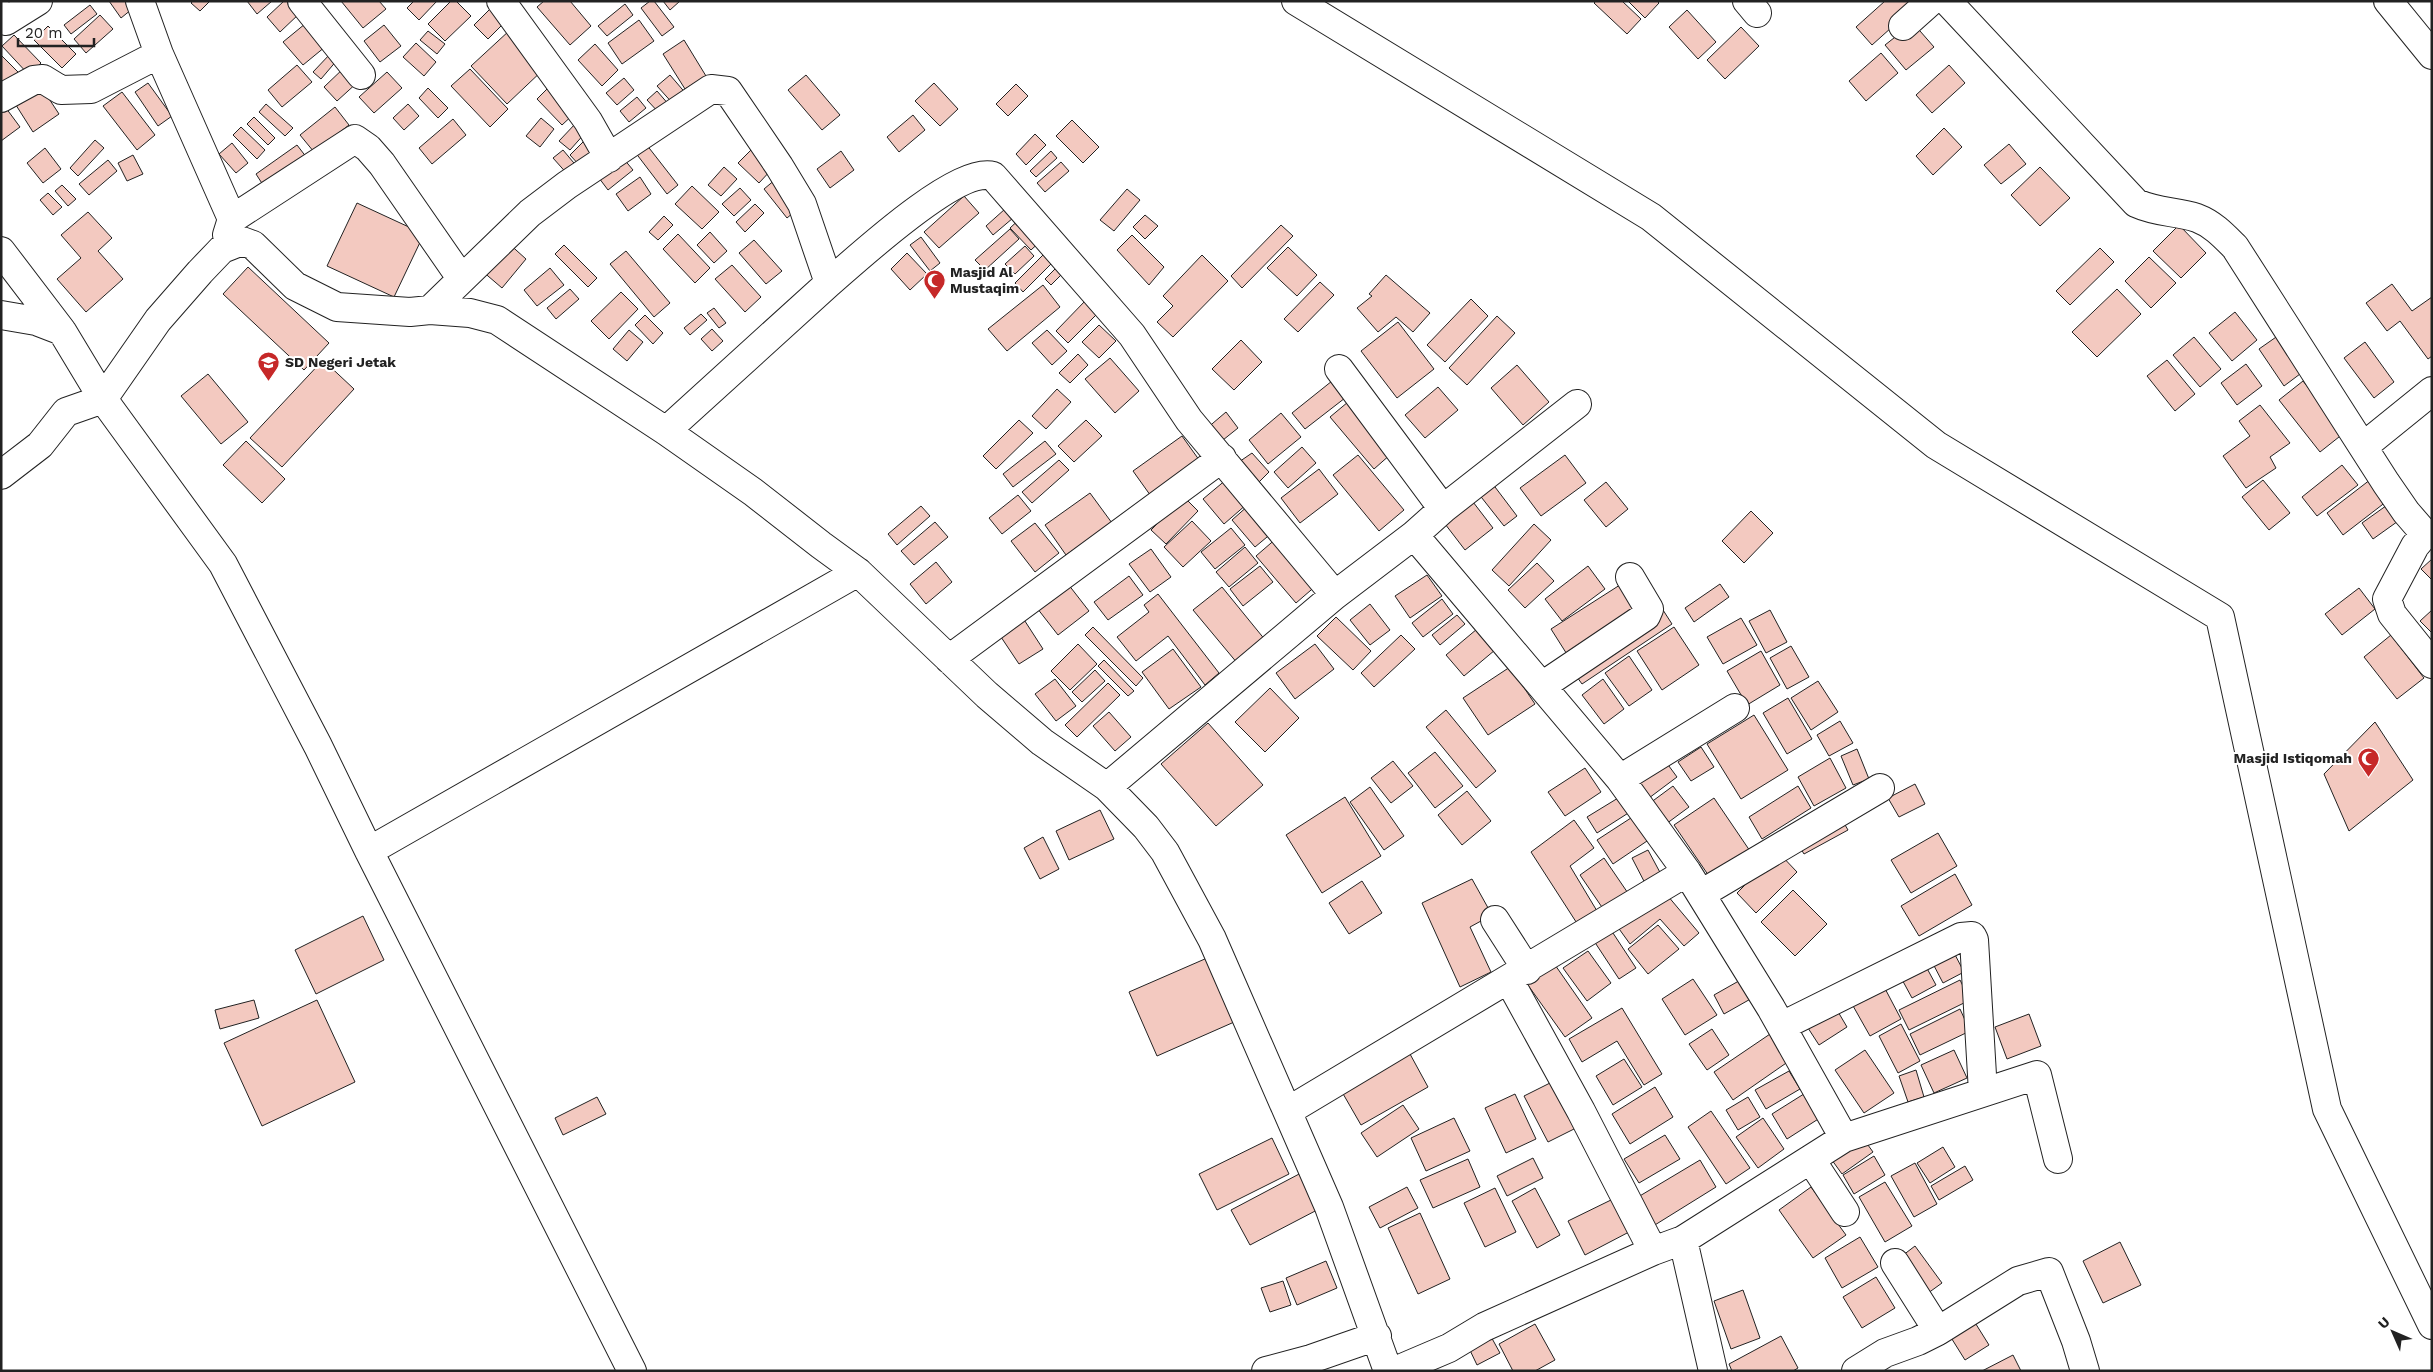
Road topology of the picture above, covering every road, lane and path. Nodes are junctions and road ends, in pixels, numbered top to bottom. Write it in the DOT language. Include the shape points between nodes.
graph roads {
  1 [pos="38,1"];
  2 [pos="140,1"];
  3 [pos="302,1"];
  4 [pos="500,1"];
  5 [pos="1296,1"];
  6 [pos="1931,1"];
  7 [pos="1947,1"];
  8 [pos="2388,1"];
  9 [pos="3,20"];
  10 [pos="1903,26"];
  11 [pos="159,54"];
  12 [pos="2432,55"];
  13 [pos="361,75"];
  14 [pos="1,98"];
  15 [pos="609,158"];
  16 [pos="232,219"];
  17 [pos="222,249"];
  18 [pos="1,251"];
  19 [pos="461,278"];
  20 [pos="829,283"];
  21 [pos="430,310"];
  22 [pos="1,315"];
  23 [pos="62,331"];
  24 [pos="1339,368"];
  25 [pos="2432,391"];
  26 [pos="103,399"];
  27 [pos="1576,404"];
  28 [pos="666,431"];
  29 [pos="2364,446"];
  30 [pos="1222,458"];
  31 [pos="1,476"];
  32 [pos="1443,509"];
  33 [pos="2429,532"];
  34 [pos="1414,536"];
  35 [pos="858,572"];
  36 [pos="1630,577"];
  37 [pos="1335,595"];
  38 [pos="949,659"];
  39 [pos="2432,664"];
  40 [pos="1542,686"];
  41 [pos="1735,708"];
  42 [pos="1620,779"];
  43 [pos="1106,787"];
  44 [pos="1880,788"];
  45 [pos="369,852"];
  46 [pos="1694,883"];
  47 [pos="1494,920"];
  48 [pos="1518,975"];
  49 [pos="1782,1026"];
  50 [pos="1983,1092"];
  51 [pos="1288,1111"];
  52 [pos="1844,1138"];
  53 [pos="2058,1159"];
  54 [pos="1811,1160"];
  55 [pos="1845,1212"];
  56 [pos="1684,1240"];
  57 [pos="1653,1251"];
  58 [pos="1895,1263"];
  59 [pos="2432,1325"];
  60 [pos="1938,1330"];
  61 [pos="1377,1336"];
  62 [pos="632,1371"];
  63 [pos="1266,1371"];
  64 [pos="1388,1371"];
  65 [pos="1395,1371"];
  66 [pos="1713,1371"];
  67 [pos="1856,1371"];
  68 [pos="2085,1371"];
  1 -- 9 [label="street"];
  2 -- 11 [label="street"];
  3 -- 13 [label="street"];
  4 -- 15 [label="street" via="588,121"];
  5 -- 59 [label="street" via="1651,217 1936,445 2220,617 2327,1109"];
  6 -- 10 [label="street"];
  7 -- 29 [label="street" via="2136,203 2153,210 2198,218 2216,228 2235,247"];
  8 -- 12 [label="street"];
  11 -- 14 [label="street" via="91,89 61,90 43,79 34,80"];
  11 -- 16 [label="street"];
  15 -- 19 [label="street" via="530,213"];
  15 -- 20 [label="street" via="711,89 728,92 802,204"];
  16 -- 17 [label="street"];
  16 -- 19 [label="street" via="355,139 382,164"];
  17 -- 21 [label="street" via="242,241 254,246 296,286 336,307 410,312"];
  17 -- 26 [label="street" via="158,320"];
  18 -- 23 [label="street"];
  19 -- 21 [label="street"];
  20 -- 28 [label="street"];
  20 -- 30 [label="street" via="946,189 984,174 993,176 1132,335 1189,420"];
  21 -- 28 [label="street" via="470,313 497,320"];
  22 -- 23 [label="street" via="36,321"];
  23 -- 26 [label="street"];
  24 -- 32 [label="street"];
  25 -- 29 [label="street"];
  26 -- 31 [label="street" via="66,412 40,445"];
  26 -- 45 [label="street" via="223,564"];
  27 -- 32 [label="street"];
  28 -- 35 [label="street"];
  29 -- 33 [label="street" via="2406,512"];
  30 -- 37 [label="street"];
  30 -- 38 [label="street"];
  32 -- 34 [label="street"];
  33 -- 39 [label="street" via="2405,564 2388,599 2392,614"];
  34 -- 37 [label="street"];
  34 -- 40 [label="street"];
  35 -- 38 [label="street"];
  35 -- 45 [label="street"];
  36 -- 40 [label="street" via="1649,609 1646,616"];
  37 -- 43 [label="street"];
  38 -- 43 [label="street" via="1042,742"];
  40 -- 42 [label="street"];
  41 -- 42 [label="street"];
  42 -- 46 [label="street"];
  43 -- 51 [label="street" via="1166,852 1212,939"];
  44 -- 46 [label="street"];
  45 -- 62 [label="street"];
  46 -- 48 [label="street"];
  46 -- 49 [label="street"];
  47 -- 48 [label="street"];
  48 -- 51 [label="street"];
  48 -- 57 [label="street" via="1581,1111"];
  49 -- 50 [label="street" via="1961,937 1972,936"];
  49 -- 52 [label="street"];
  50 -- 52 [label="street"];
  50 -- 53 [label="street" via="2038,1075"];
  51 -- 61 [label="street" via="1329,1207"];
  52 -- 54 [label="street"];
  54 -- 55 [label="street"];
  54 -- 56 [label="street"];
  56 -- 57 [label="street"];
  56 -- 66 [label="street"];
  57 -- 65 [label="street"];
  58 -- 60 [label="street"];
  60 -- 67 [label="street" via="1885,1353"];
  60 -- 68 [label="street" via="2018,1281 2049,1272"];
  61 -- 63 [label="street"];
  61 -- 64 [label="street"];
}
